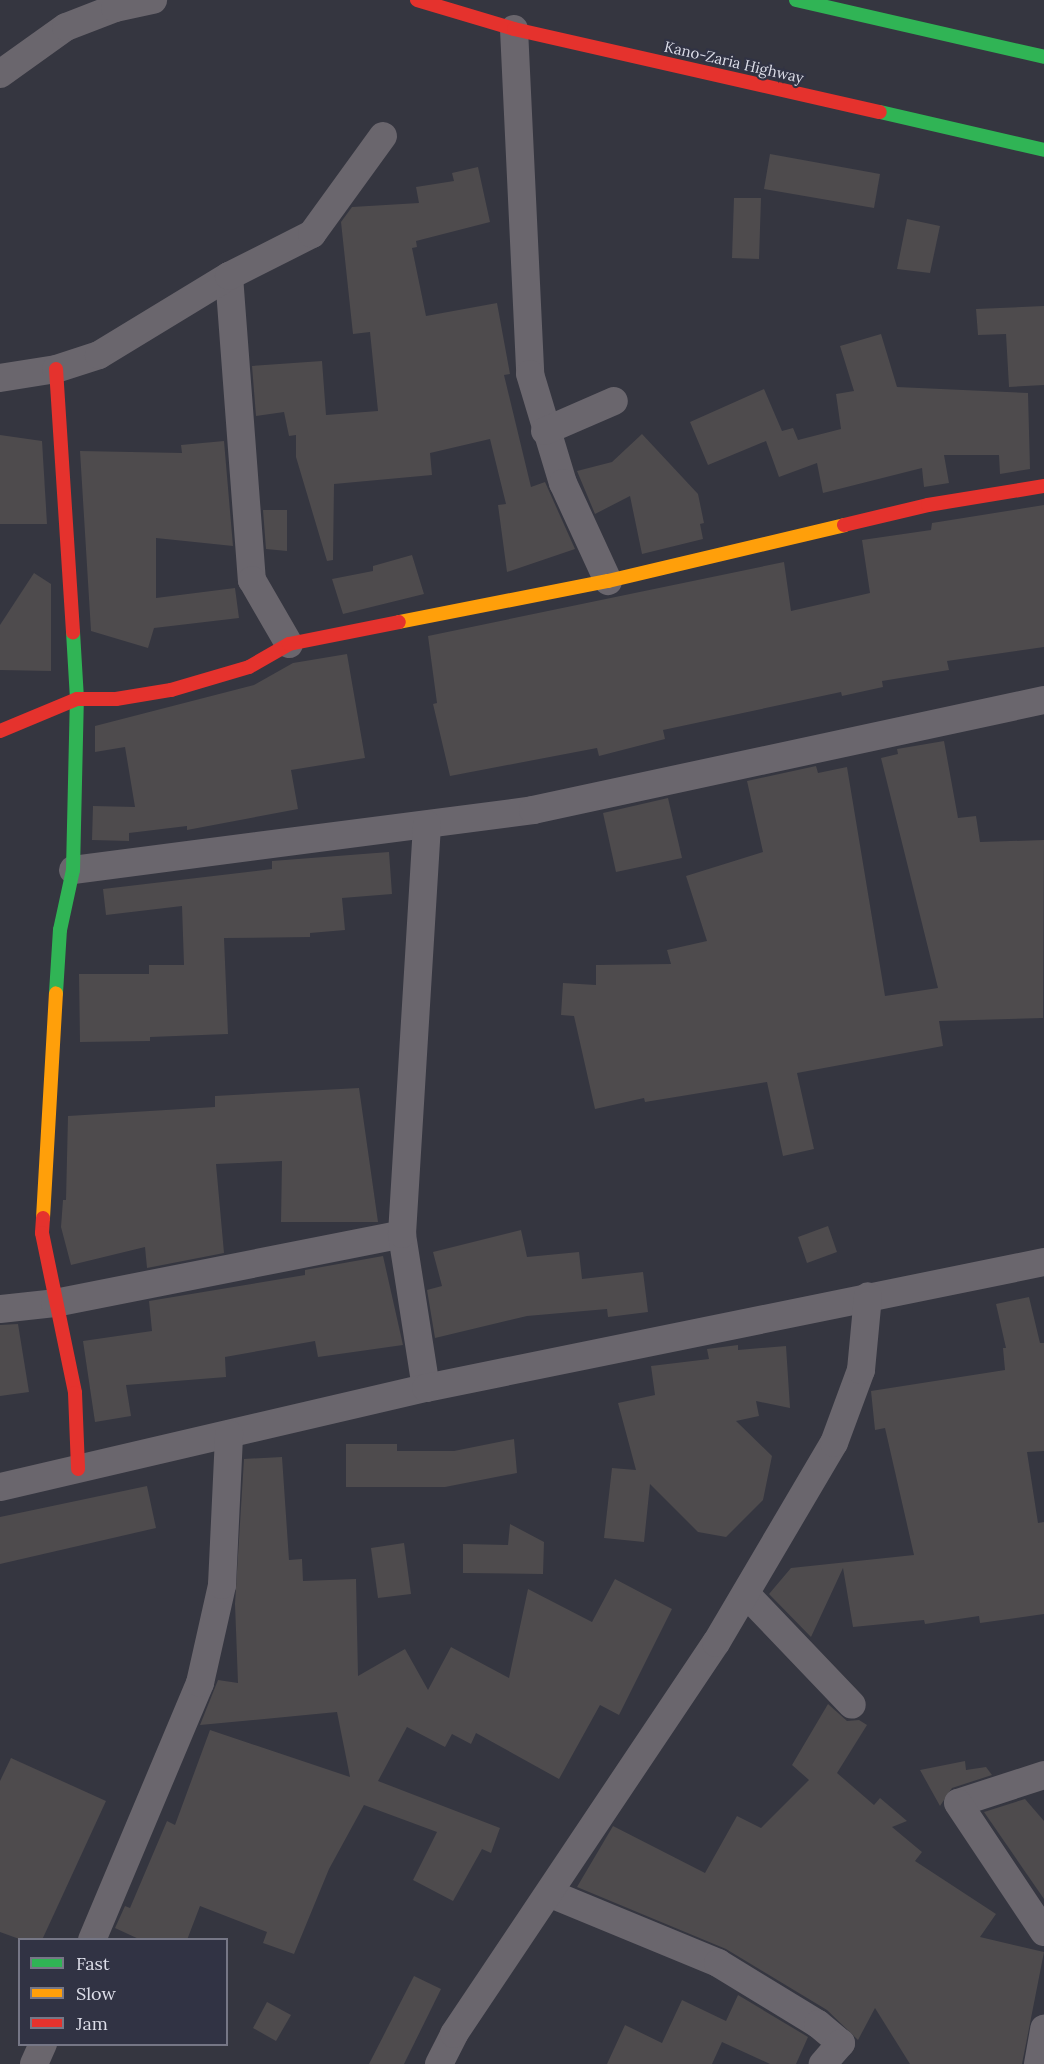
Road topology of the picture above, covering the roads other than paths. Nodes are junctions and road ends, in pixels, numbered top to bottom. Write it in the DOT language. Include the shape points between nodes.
graph roads {
  1 [pos="153,0"];
  2 [pos="417,0"];
  3 [pos="796,0"];
  4 [pos="854,6"];
  5 [pos="514,29"];
  6 [pos="1044,57"];
  7 [pos="0,74"];
  8 [pos="383,136"];
  9 [pos="1044,150"];
  10 [pos="229,276"];
  11 [pos="56,369"];
  12 [pos="0,378"];
  13 [pos="614,401"];
  14 [pos="545,431"];
  15 [pos="1044,486"];
  16 [pos="608,582"];
  17 [pos="289,644"];
  18 [pos="76,699"];
  19 [pos="1044,700"];
  20 [pos="0,731"];
  21 [pos="427,825"];
  22 [pos="73,870"];
  23 [pos="402,1234"];
  24 [pos="1044,1262"];
  25 [pos="868,1296"];
  26 [pos="55,1303"];
  27 [pos="0,1309"];
  28 [pos="426,1388"];
  29 [pos="229,1434"];
  30 [pos="78,1469"];
  31 [pos="0,1487"];
  32 [pos="746,1594"];
  33 [pos="852,1705"];
  34 [pos="1044,1775"];
  35 [pos="551,1894"];
  36 [pos="1044,1932"];
  37 [pos="93,1938"];
  38 [pos="1044,2029"];
  39 [pos="42,2046"];
  40 [pos="34,2064"];
  41 [pos="439,2064"];
  42 [pos="823,2064"];
  43 [pos="1038,2064"];
  1 -- 7 [label="street" via="116,8 66,27"];
  2 -- 5 [label="main road, Kano-Zaria Highway"];
  3 -- 4 [label="main road"];
  4 -- 6 [label="main road"];
  5 -- 9 [label="main road, Kano-Zaria Highway"];
  5 -- 14 [label="street" via="530,374"];
  8 -- 10 [label="street" via="312,234"];
  10 -- 11 [label="street" via="99,355"];
  10 -- 17 [label="street" via="252,580"];
  11 -- 12 [label="street"];
  11 -- 18 [label="main road"];
  13 -- 14 [label="street"];
  14 -- 16 [label="street" via="563,483"];
  15 -- 16 [label="main road" via="928,505"];
  16 -- 17 [label="main road"];
  17 -- 18 [label="main road" via="249,667 171,690 116,699"];
  18 -- 20 [label="main road"];
  18 -- 22 [label="main road"];
  19 -- 21 [label="street" via="533,810"];
  21 -- 22 [label="street"];
  21 -- 23 [label="street"];
  22 -- 26 [label="main road" via="60,930 43,1177 42,1233"];
  23 -- 26 [label="street"];
  23 -- 28 [label="street"];
  24 -- 25 [label="street"];
  25 -- 28 [label="street"];
  25 -- 32 [label="street" via="861,1370 834,1443"];
  26 -- 27 [label="street"];
  26 -- 30 [label="main road" via="75,1393"];
  28 -- 29 [label="street"];
  29 -- 30 [label="street"];
  29 -- 37 [label="street" via="222,1585 200,1683"];
  30 -- 31 [label="street"];
  32 -- 33 [label="street"];
  32 -- 35 [label="street"];
  34 -- 36 [label="street" via="958,1803"];
  35 -- 41 [label="street" via="454,2034"];
  35 -- 42 [label="street" via="718,1963 818,2024 841,2043"];
  38 -- 43 [label="street"];
  39 -- 40 [label="street"];
}
